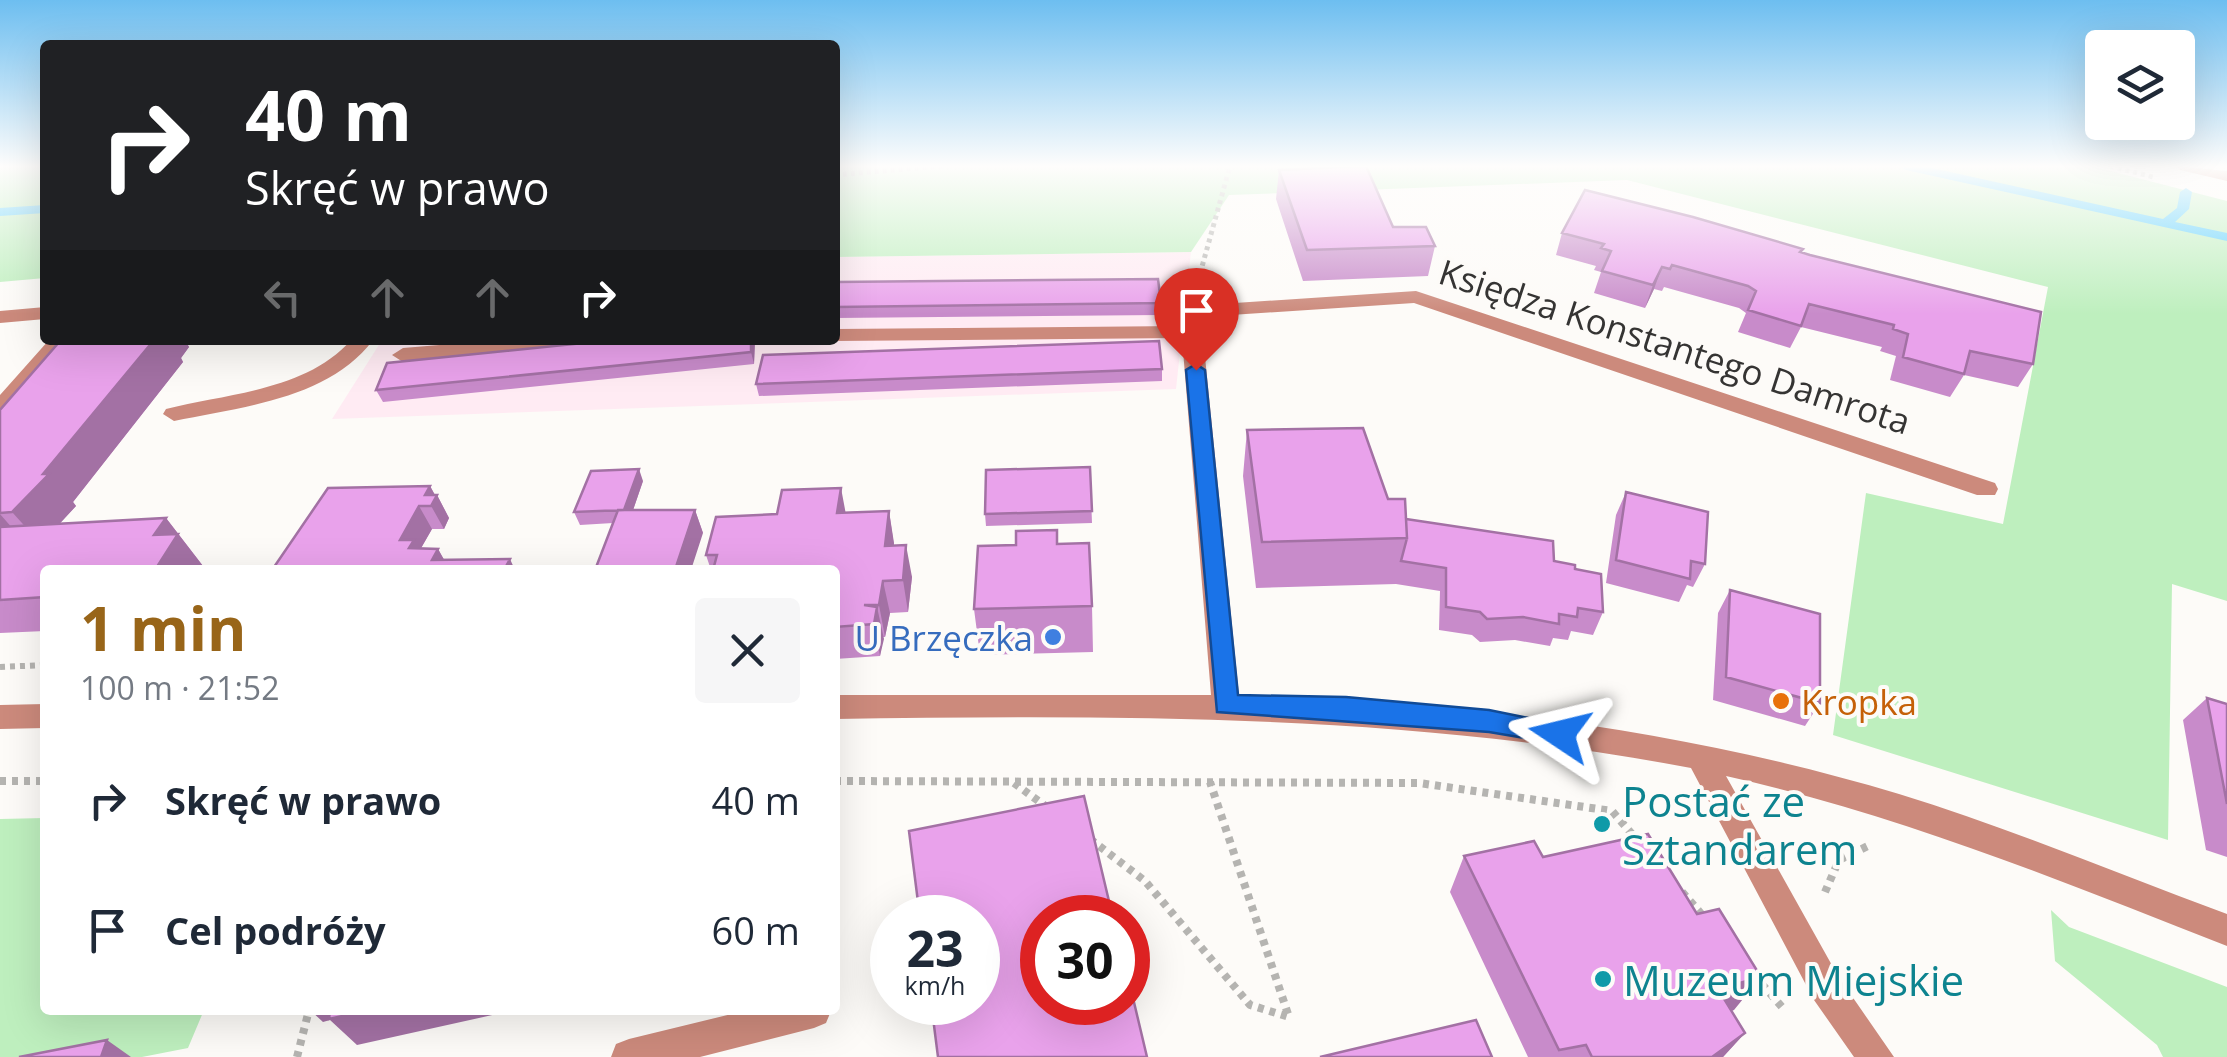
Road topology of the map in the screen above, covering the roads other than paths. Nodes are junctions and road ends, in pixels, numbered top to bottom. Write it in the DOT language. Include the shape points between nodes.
graph roads {
  1 [pos="40,313"];
  2 [pos="0,317"];
  3 [pos="1191,322"];
  4 [pos="840,335"];
  5 [pos="58,345"];
  6 [pos="359,345"];
  7 [pos="513,345"];
  8 [pos="404,354"];
  9 [pos="0,410"];
  10 [pos="174,414"];
  11 [pos="1986,489"];
  12 [pos="1226,705"];
  13 [pos="840,707"];
  14 [pos="40,716"];
  15 [pos="0,717"];
  16 [pos="1702,758"];
  17 [pos="2227,930"];
  18 [pos="798,1015"];
  19 [pos="629,1057"];
  20 [pos="1876,1057"];
  1 -- 2 [label="street"];
  3 -- 4 [label="street, Księdza Konstantego Damrota"];
  3 -- 11 [label="street, Księdza Konstantego Damrota" via="1416,298"];
  3 -- 12 [label="street"];
  5 -- 9 [label="street"];
  6 -- 10 [label="street" via="351,358 273,392"];
  7 -- 8 [label="street"];
  12 -- 13 [label="street"];
  12 -- 16 [label="street" via="1489,721"];
  14 -- 15 [label="street"];
  16 -- 17 [label="street" via="1901,808"];
  16 -- 20 [label="street" via="1826,988"];
  18 -- 19 [label="street"];
}
